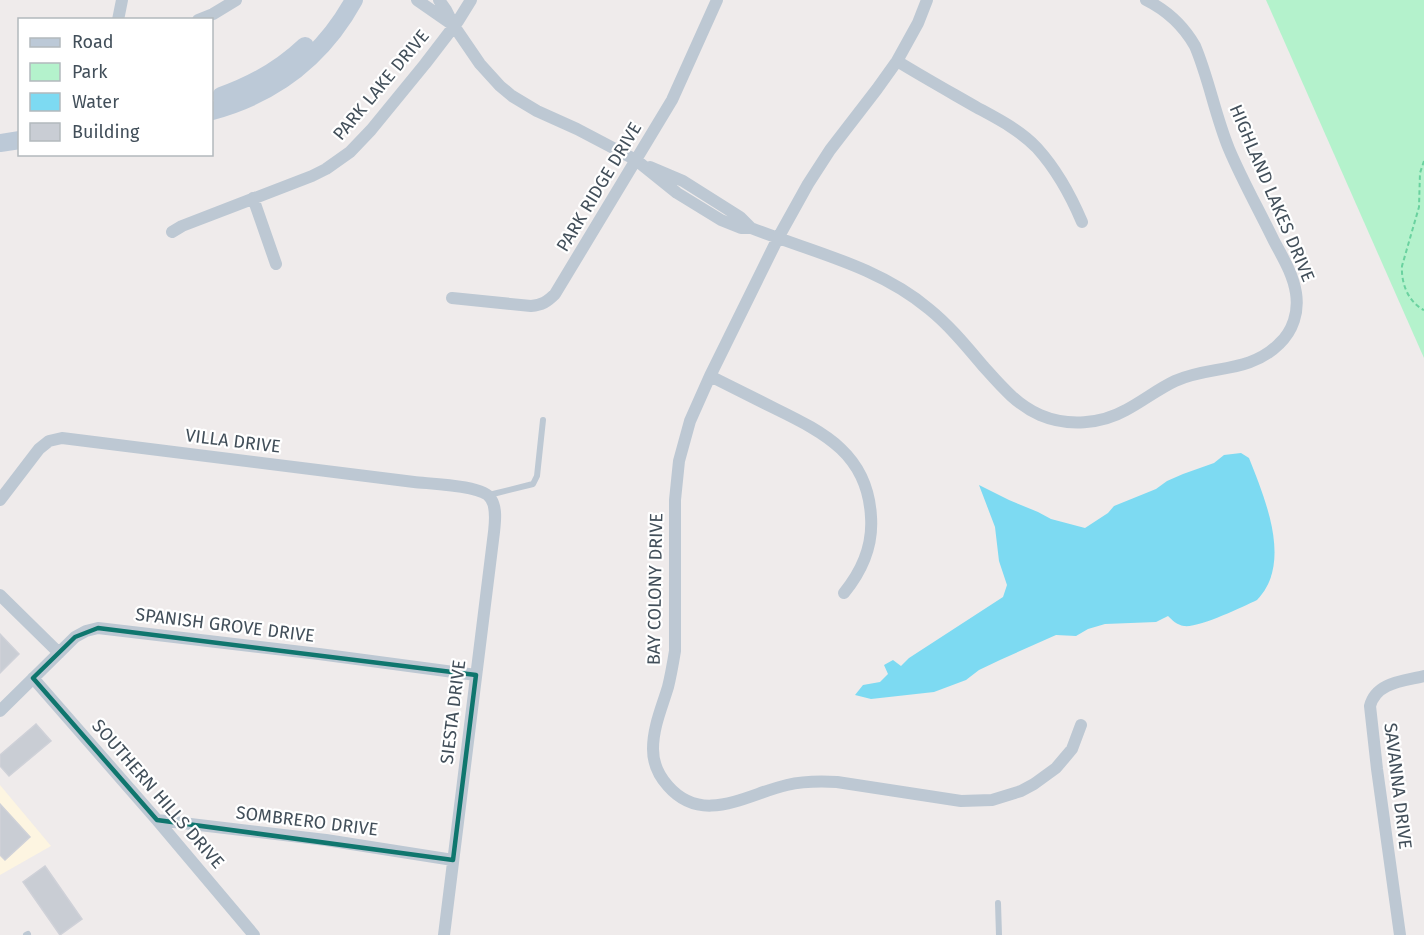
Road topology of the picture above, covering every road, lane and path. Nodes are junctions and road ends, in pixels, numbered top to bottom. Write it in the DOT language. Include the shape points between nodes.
graph roads {
  1 [pos="122,0"];
  2 [pos="236,0"];
  3 [pos="341,0"];
  4 [pos="354,0"];
  5 [pos="417,0"];
  6 [pos="439,0"];
  7 [pos="471,0"];
  8 [pos="717,0"];
  9 [pos="927,0"];
  10 [pos="1146,0"];
  11 [pos="118,18"];
  12 [pos="203,18"];
  13 [pos="454,26"];
  14 [pos="897,61"];
  15 [pos="213,99"];
  16 [pos="213,111"];
  17 [pos="18,128"];
  18 [pos="0,131"];
  19 [pos="18,140"];
  20 [pos="0,143"];
  21 [pos="636,160"];
  22 [pos="1424,161"];
  23 [pos="707,196"];
  24 [pos="253,198"];
  25 [pos="700,207"];
  26 [pos="1082,222"];
  27 [pos="751,228"];
  28 [pos="172,232"];
  29 [pos="778,238"];
  30 [pos="276,264"];
  31 [pos="452,298"];
  32 [pos="1424,310"];
  33 [pos="710,376"];
  34 [pos="543,420"];
  35 [pos="489,495"];
  36 [pos="0,500"];
  37 [pos="844,593"];
  38 [pos="2,600"];
  39 [pos="59,653"];
  40 [pos="476,675"];
  41 [pos="1424,676"];
  42 [pos="33,678"];
  43 [pos="0,711"];
  44 [pos="1081,725"];
  45 [pos="157,820"];
  46 [pos="453,860"];
  47 [pos="998,903"];
  48 [pos="254,935"];
  49 [pos="444,935"];
  50 [pos="999,935"];
  51 [pos="1400,935"];
  1 -- 11 [label="street"];
  2 -- 12 [label="street"];
  3 -- 15 [label="street" via="312,40 289,60 243,88"];
  4 -- 16 [label="street" via="327,40 299,68 266,90"];
  5 -- 13 [label="street, HIGHLAND LAKES DRIVE"];
  6 -- 13 [label="street, HIGHLAND LAKES DRIVE"];
  7 -- 13 [label="street, PARK LAKE DRIVE"];
  8 -- 21 [label="street, PARK RIDGE DRIVE" via="672,100"];
  9 -- 14 [label="street"];
  10 -- 29 [label="street, HIGHLAND LAKES DRIVE" via="1179,23 1195,46 1228,147 1294,283 1296,309 1289,333 1261,358 1178,380 1102,420 1058,420 1018,402 931,310 903,290 856,266"];
  13 -- 21 [label="street, HIGHLAND LAKES DRIVE" via="480,64 512,96"];
  13 -- 24 [label="street, PARK LAKE DRIVE" via="350,152 326,169"];
  14 -- 26 [label="street" via="1027,139 1055,173"];
  14 -- 29 [label="street" via="830,150"];
  17 -- 18 [label="street"];
  19 -- 20 [label="street"];
  21 -- 23 [label="street, HIGHLAND LAKES DRIVE"];
  21 -- 25 [label="street, HIGHLAND LAKES DRIVE"];
  21 -- 31 [label="street, PARK RIDGE DRIVE" via="548,301 531,306"];
  22 -- 32 [label="path" via="1419,207 1402,275 1409,296"];
  23 -- 25 [label="street"];
  23 -- 27 [label="street, HIGHLAND LAKES DRIVE"];
  24 -- 28 [label="street, PARK LAKE DRIVE"];
  24 -- 30 [label="street"];
  25 -- 27 [label="street, HIGHLAND LAKES DRIVE" via="731,225"];
  27 -- 29 [label="street, HIGHLAND LAKES DRIVE"];
  29 -- 33 [label="street, BAY COLONY DRIVE"];
  33 -- 37 [label="street" via="817,430 841,448 858,470 868,495 871,533 861,567"];
  33 -- 44 [label="street, BAY COLONY DRIVE" via="690,421 676,480 675,651 652,751 662,780 672,791 697,805 711,806 786,785 820,781 961,801 992,800 1021,791 1056,768 1072,749"];
  34 -- 35 [label="lane" via="535,481"];
  35 -- 36 [label="street, VILLA DRIVE" via="475,489 62,438 39,449"];
  35 -- 40 [label="street, SIESTA DRIVE" via="495,519"];
  38 -- 39 [label="street"];
  39 -- 40 [label="street, SPANISH GROVE DRIVE" via="75,637 98,628"];
  39 -- 42 [label="street, SPANISH GROVE DRIVE"];
  40 -- 46 [label="street, SIESTA DRIVE"];
  41 -- 51 [label="street, SAVANNA DRIVE" via="1385,686 1370,706"];
  42 -- 43 [label="street, SPANISH GROVE DRIVE"];
  42 -- 45 [label="street, SOUTHERN HILLS DRIVE"];
  45 -- 46 [label="street, SOMBRERO DRIVE"];
  45 -- 48 [label="street, SOUTHERN HILLS DRIVE"];
  46 -- 49 [label="street, SIESTA DRIVE"];
  47 -- 50 [label="lane"];
}
